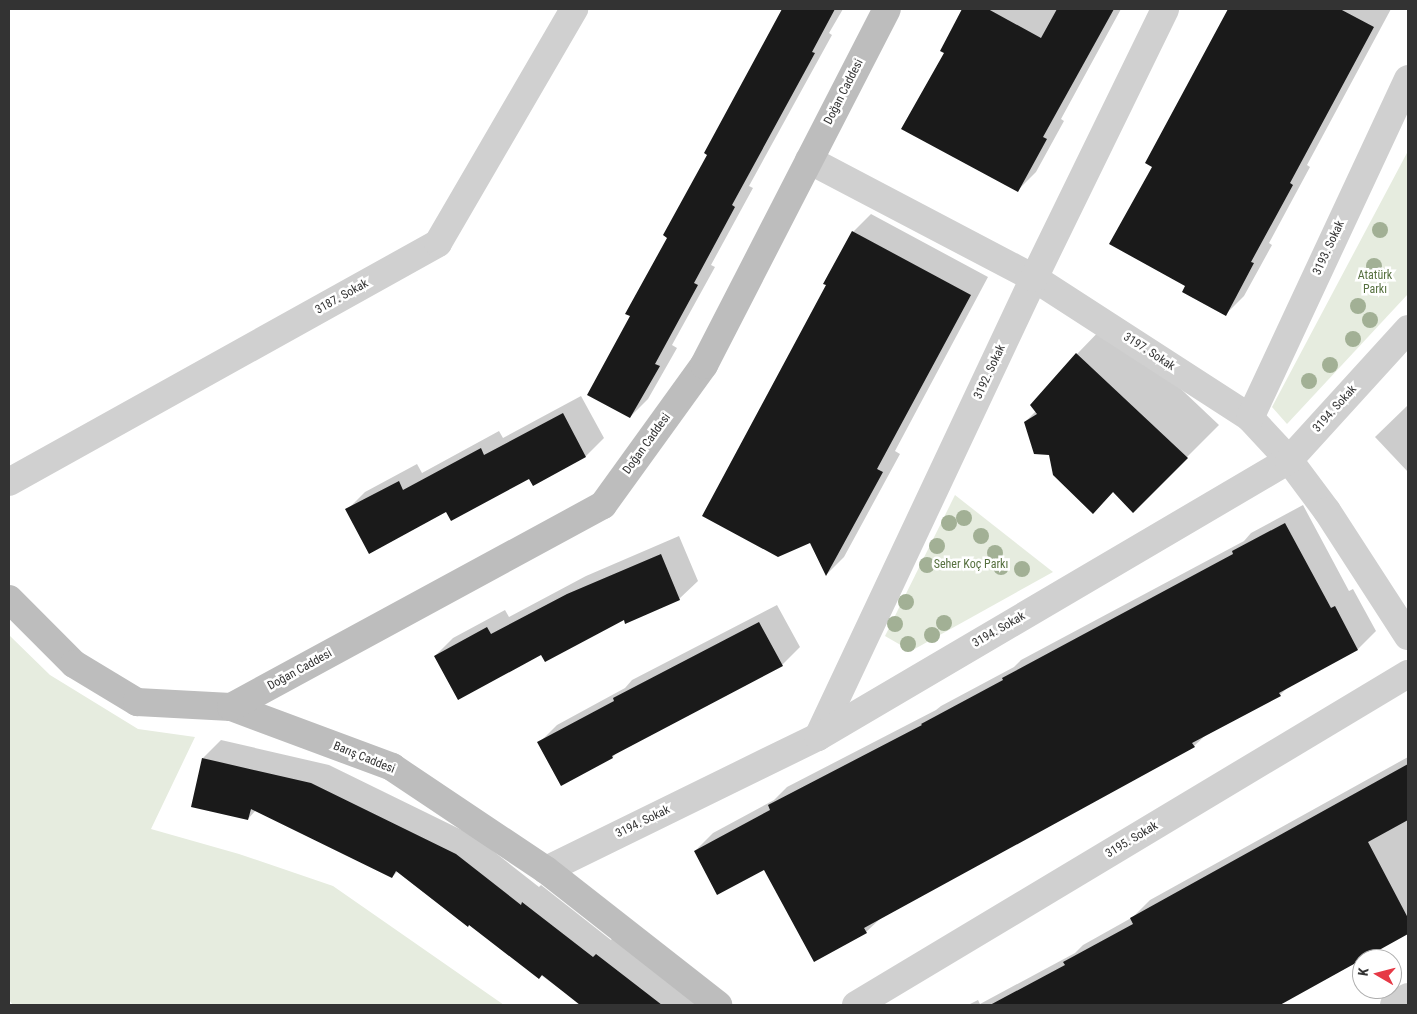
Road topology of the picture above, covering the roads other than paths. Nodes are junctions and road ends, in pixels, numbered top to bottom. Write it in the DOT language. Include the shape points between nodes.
graph roads {
  1 [pos="574,9"];
  2 [pos="887,9"];
  3 [pos="1165,9"];
  4 [pos="1408,79"];
  5 [pos="809,160"];
  6 [pos="1034,278"];
  7 [pos="1408,329"];
  8 [pos="1250,418"];
  9 [pos="1289,460"];
  10 [pos="9,482"];
  11 [pos="9,599"];
  12 [pos="1408,636"];
  13 [pos="1408,674"];
  14 [pos="231,707"];
  15 [pos="818,737"];
  16 [pos="546,870"];
  17 [pos="1408,997"];
  18 [pos="718,1005"];
  19 [pos="856,1005"];
  20 [pos="1394,1005"];
  1 -- 10 [label="street, 3187. Sokak" via="438,244"];
  2 -- 5 [label="street, Doğan Caddesi"];
  3 -- 6 [label="street, 3192. Sokak"];
  4 -- 8 [label="street, 3193. Sokak"];
  5 -- 6 [label="street, 3197. Sokak"];
  5 -- 14 [label="street, Doğan Caddesi" via="704,365 603,505"];
  6 -- 8 [label="street, 3197. Sokak"];
  6 -- 15 [label="street, 3192. Sokak"];
  7 -- 9 [label="street, 3194. Sokak"];
  8 -- 9 [label="street, 3197. Sokak"];
  9 -- 12 [label="street, 3197. Sokak" via="1327,511"];
  9 -- 15 [label="street, 3194. Sokak"];
  11 -- 14 [label="street, Barış Caddesi" via="74,664 137,702"];
  13 -- 19 [label="street, 3195. Sokak"];
  14 -- 16 [label="street, Barış Caddesi" via="392,767"];
  15 -- 16 [label="street, 3194. Sokak"];
  16 -- 18 [label="street, Barış Caddesi"];
  17 -- 20 [label="street"];
}
